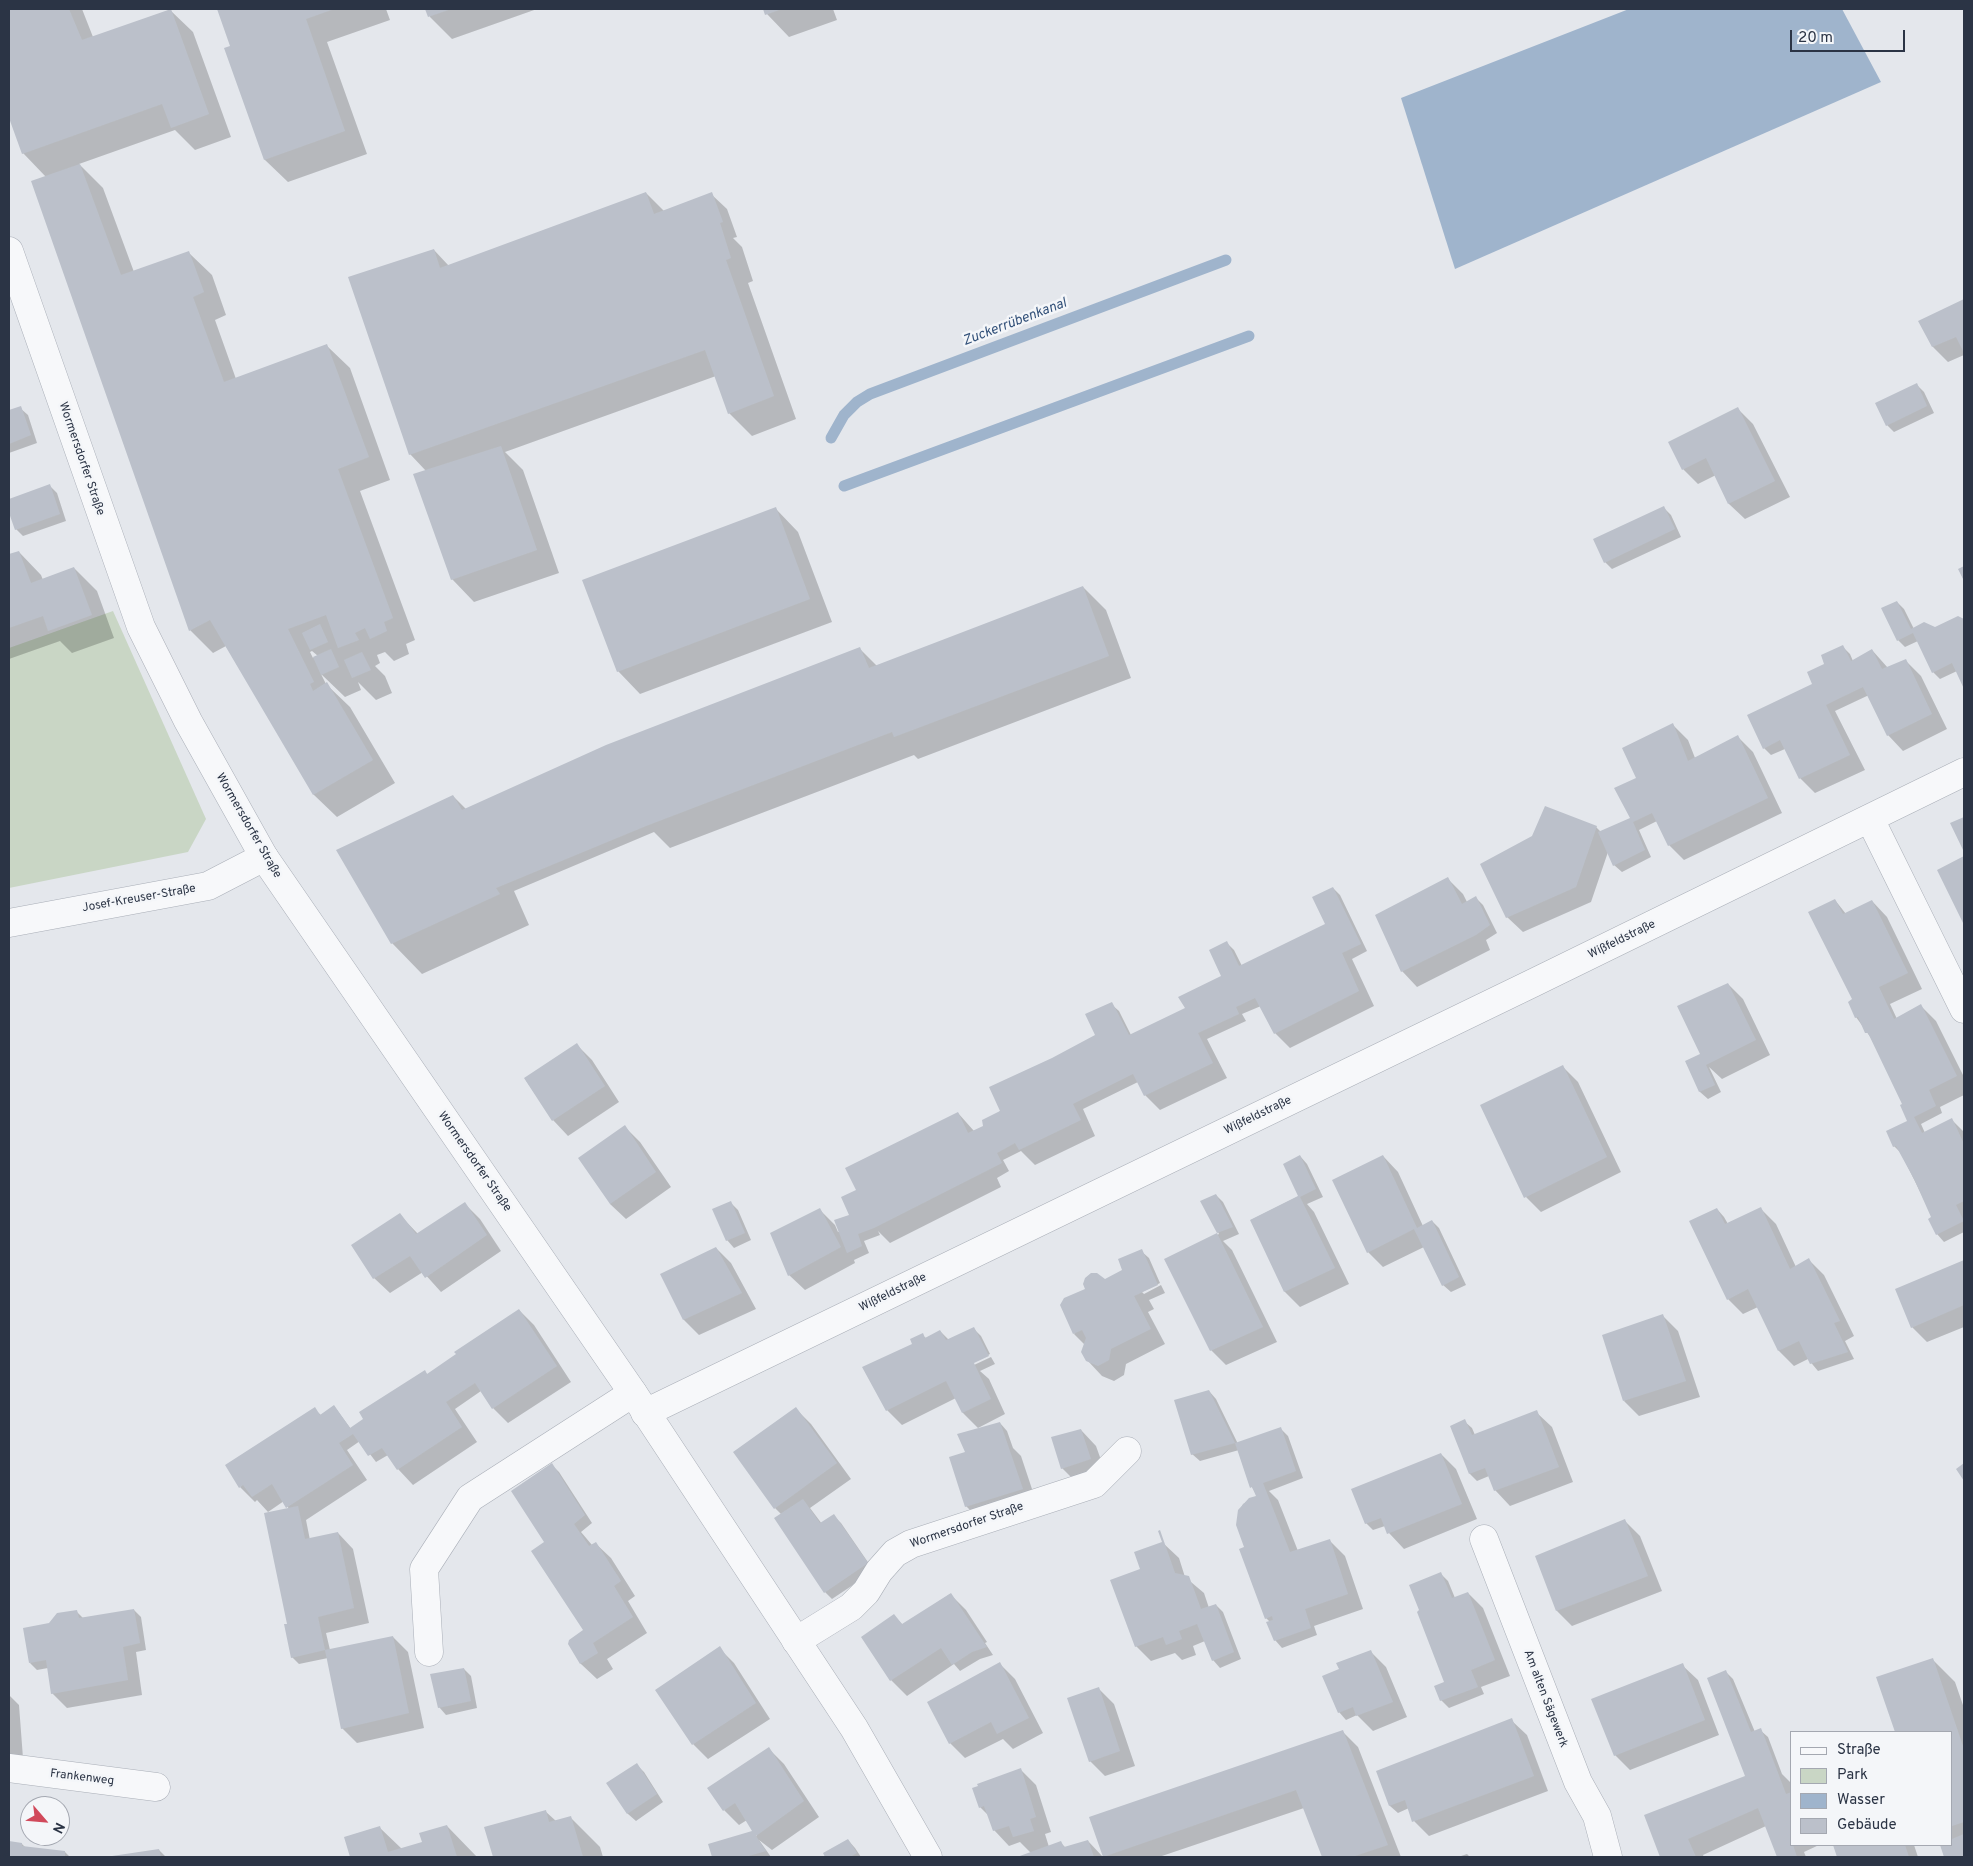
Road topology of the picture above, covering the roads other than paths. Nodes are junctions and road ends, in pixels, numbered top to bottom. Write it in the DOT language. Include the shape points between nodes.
graph roads {
  1 [pos="9,251"];
  2 [pos="1964,772"];
  3 [pos="1870,819"];
  4 [pos="264,858"];
  5 [pos="9,923"];
  6 [pos="1964,1009"];
  7 [pos="639,1403"];
  8 [pos="1127,1451"];
  9 [pos="1484,1539"];
  10 [pos="796,1641"];
  11 [pos="429,1652"];
  12 [pos="9,1768"];
  13 [pos="156,1787"];
  14 [pos="928,1857"];
  15 [pos="1608,1857"];
  1 -- 4 [label="street, Wormersdorfer Straße" via="141,628"];
  2 -- 3 [label="street, Wißfeldstraße"];
  3 -- 6 [label="street"];
  3 -- 7 [label="street, Wißfeldstraße"];
  4 -- 5 [label="street, Josef-Kreuser-Straße" via="208,886"];
  4 -- 7 [label="street, Wormersdorfer Straße"];
  7 -- 10 [label="street, Wormersdorfer Straße"];
  7 -- 11 [label="street" via="470,1498 424,1569"];
  8 -- 10 [label="street, Wormersdorfer Straße" via="1094,1484 903,1548 879,1571 851,1608"];
  9 -- 15 [label="street, Am alten Sägewerk" via="1578,1782 1597,1816"];
  10 -- 14 [label="street, Wormersdorfer Straße" via="854,1728"];
  12 -- 13 [label="street, Frankenweg"];
}
